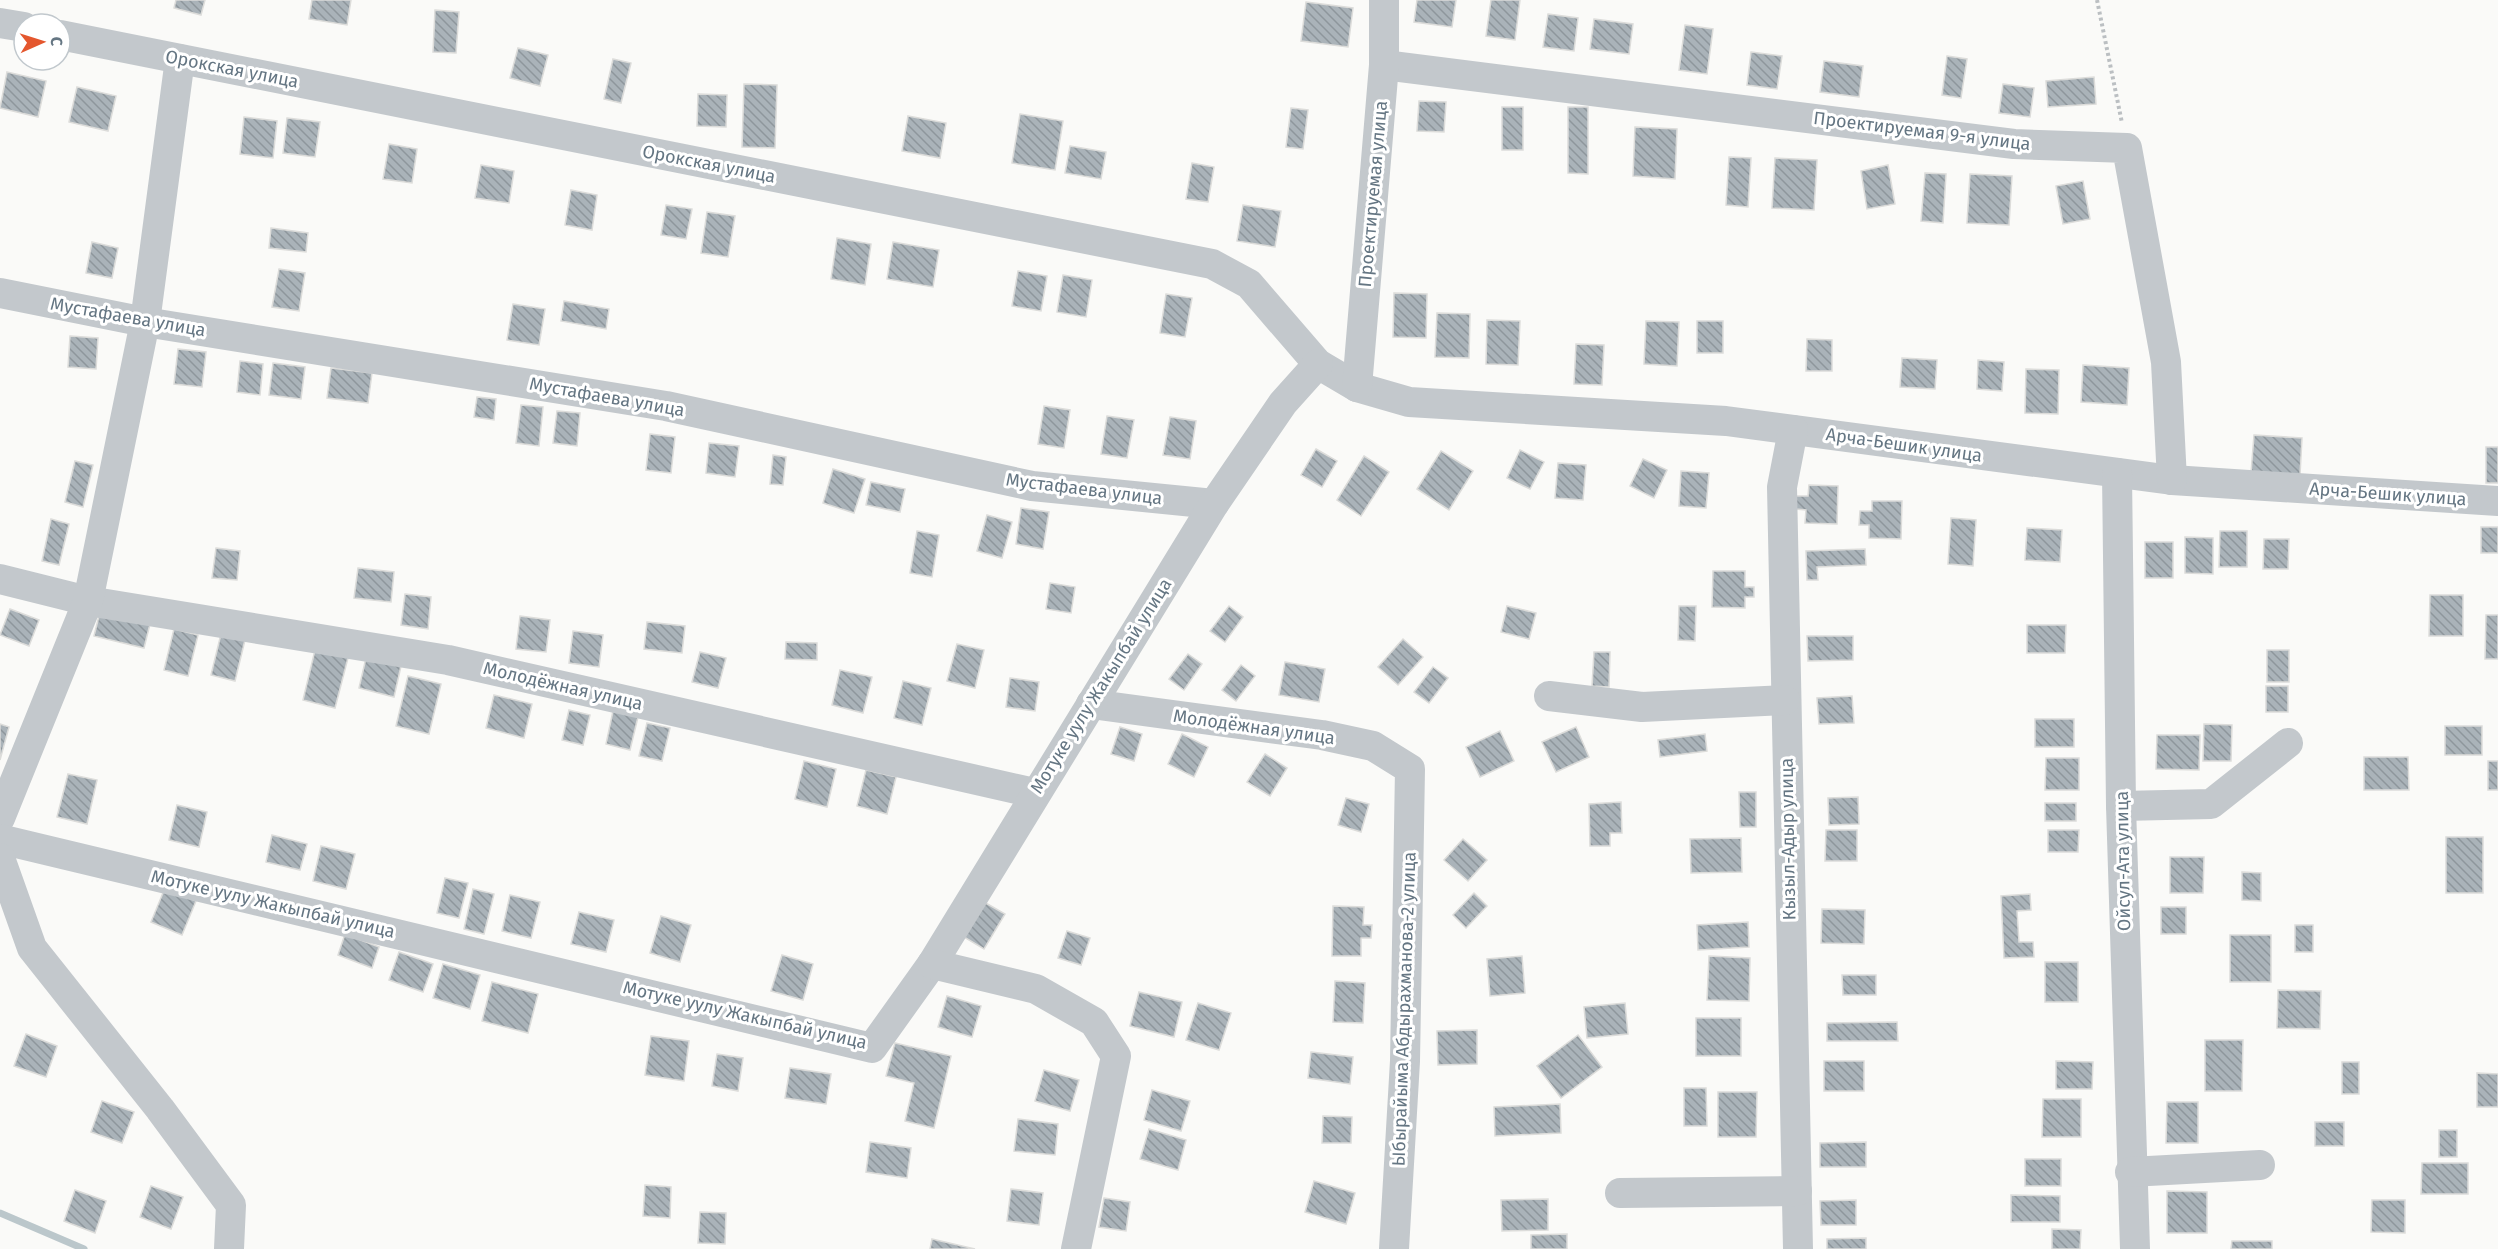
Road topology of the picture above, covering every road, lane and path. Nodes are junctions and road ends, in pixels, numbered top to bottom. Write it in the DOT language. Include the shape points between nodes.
graph roads {
  1 [pos="1384,0"];
  2 [pos="2097,0"];
  3 [pos="72,37"];
  4 [pos="180,59"];
  5 [pos="1384,65"];
  6 [pos="2127,148"];
  7 [pos="0,293"];
  8 [pos="145,322"];
  9 [pos="1318,364"];
  10 [pos="1357,387"];
  11 [pos="1793,430"];
  12 [pos="2117,473"];
  13 [pos="2172,480"];
  14 [pos="2498,501"];
  15 [pos="1214,504"];
  16 [pos="0,579"];
  17 [pos="88,601"];
  18 [pos="1549,696"];
  19 [pos="1785,700"];
  20 [pos="1091,704"];
  21 [pos="2288,742"];
  22 [pos="1410,769"];
  23 [pos="1034,793"];
  24 [pos="2121,806"];
  25 [pos="0,818"];
  26 [pos="0,838"];
  27 [pos="0,858"];
  28 [pos="932,964"];
  29 [pos="2260,1165"];
  30 [pos="2130,1172"];
  31 [pos="1797,1191"];
  32 [pos="1620,1193"];
  33 [pos="229,1249"];
  34 [pos="1076,1249"];
  35 [pos="1394,1249"];
  36 [pos="1798,1249"];
  37 [pos="2134,1249"];
  1 -- 5 [label="street, Проектируемая улица"];
  2 -- 6 [label="path"];
  3 -- 4 [label="street, Орокская улица"];
  4 -- 8 [label="street"];
  4 -- 9 [label="street, Орокская улица" via="1212,264 1249,284"];
  5 -- 6 [label="street, Проектируемая 9-я улица" via="2014,144"];
  5 -- 10 [label="street, Проектируемая улица"];
  6 -- 13 [label="street" via="2166,362"];
  7 -- 8 [label="street, Мустафаева улица"];
  8 -- 15 [label="street, Мустафаева улица" via="666,406 1032,486"];
  8 -- 17 [label="street"];
  9 -- 10 [label="street, Арча-Бешик улица"];
  9 -- 15 [label="street, Мотуке уулу Жакыпбай улица" via="1283,403"];
  10 -- 11 [label="street, Арча-Бешик улица" via="1409,402 1726,421"];
  11 -- 12 [label="street, Арча-Бешик улица"];
  11 -- 19 [label="street, Кызыл-Адыр улица" via="1782,487"];
  12 -- 13 [label="street, Арча-Бешик улица"];
  12 -- 24 [label="street, Ойсул-Ата улица"];
  13 -- 14 [label="street, Арча-Бешик улица"];
  15 -- 20 [label="street, Мотуке уулу Жакыпбай улица"];
  16 -- 17 [label="street, Молодёжная улица"];
  17 -- 23 [label="street, Молодёжная улица" via="448,660"];
  17 -- 25 [label="street"];
  18 -- 19 [label="street" via="1642,707"];
  19 -- 31 [label="street, Кызыл-Адыр улица"];
  20 -- 22 [label="street, Молодёжная улица" via="1322,735 1373,746"];
  20 -- 23 [label="street, Мотуке уулу Жакыпбай улица"];
  21 -- 24 [label="street" via="2211,804"];
  22 -- 35 [label="street, Ыбырайыма Абдырахманова-2 улица" via="1405,1061"];
  23 -- 28 [label="street, Мотуке уулу Жакыпбай улица"];
  24 -- 30 [label="street, Ойсул-Ата улица"];
  26 -- 28 [label="street, Мотуке уулу Жакыпбай улица" via="872,1048"];
  27 -- 33 [label="street" via="32,948 231,1205"];
  28 -- 34 [label="street" via="1035,989 1094,1022 1116,1056"];
  29 -- 30 [label="street"];
  30 -- 37 [label="street, Ойсул-Ата улица"];
  31 -- 32 [label="street"];
  31 -- 36 [label="street, Кызыл-Адыр улица"];
}
